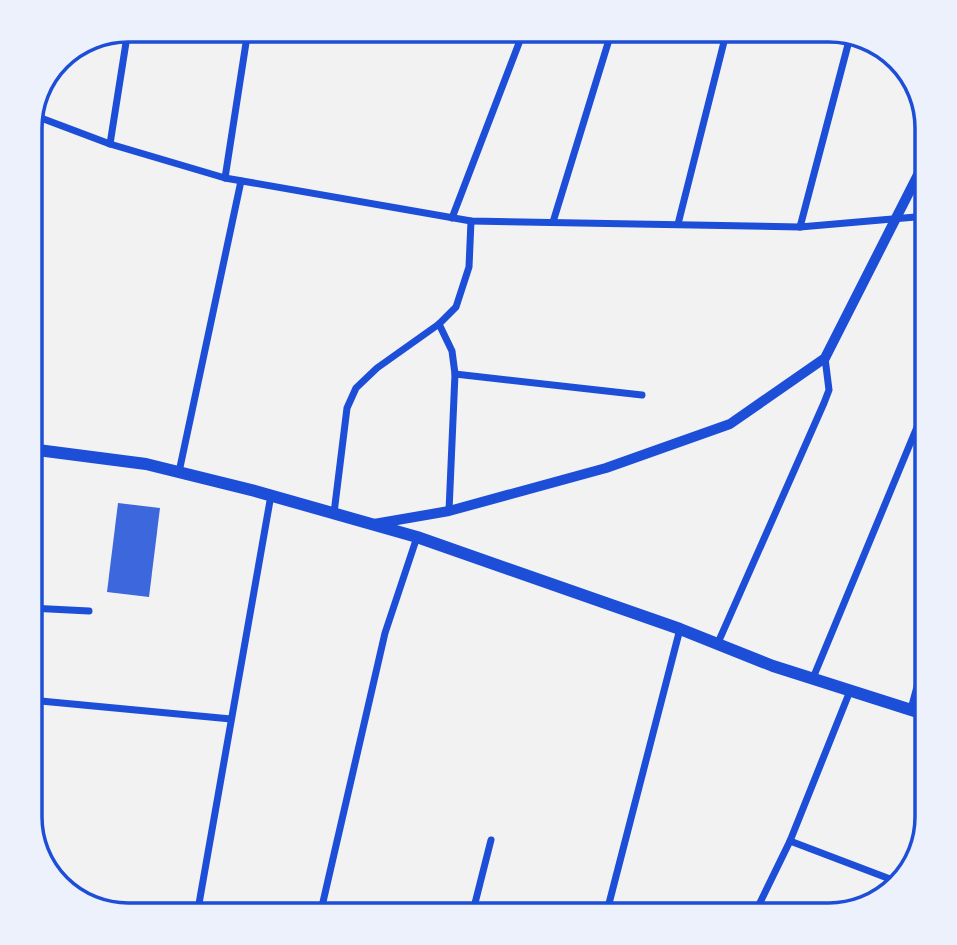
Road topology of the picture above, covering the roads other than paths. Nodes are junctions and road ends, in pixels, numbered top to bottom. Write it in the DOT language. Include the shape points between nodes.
graph roads {
  1 [pos="126,42"];
  2 [pos="246,42"];
  3 [pos="519,42"];
  4 [pos="608,42"];
  5 [pos="724,42"];
  6 [pos="848,44"];
  7 [pos="43,119"];
  8 [pos="110,144"];
  9 [pos="225,178"];
  10 [pos="241,181"];
  11 [pos="915,182"];
  12 [pos="915,217"];
  13 [pos="452,218"];
  14 [pos="897,219"];
  15 [pos="471,221"];
  16 [pos="553,222"];
  17 [pos="678,224"];
  18 [pos="800,227"];
  19 [pos="439,324"];
  20 [pos="825,358"];
  21 [pos="455,374"];
  22 [pos="642,395"];
  23 [pos="915,432"];
  24 [pos="42,451"];
  25 [pos="179,472"];
  26 [pos="271,495"];
  27 [pos="449,511"];
  28 [pos="334,513"];
  29 [pos="373,524"];
  30 [pos="417,537"];
  31 [pos="42,609"];
  32 [pos="89,611"];
  33 [pos="680,629"];
  34 [pos="717,645"];
  35 [pos="813,678"];
  36 [pos="850,691"];
  37 [pos="915,694"];
  38 [pos="42,701"];
  39 [pos="911,709"];
  40 [pos="915,710"];
  41 [pos="231,719"];
  42 [pos="492,840"];
  43 [pos="790,841"];
  44 [pos="889,879"];
  45 [pos="199,903"];
  46 [pos="323,903"];
  47 [pos="475,903"];
  48 [pos="609,903"];
  49 [pos="760,903"];
  1 -- 8 [label="street"];
  2 -- 9 [label="street"];
  3 -- 13 [label="street"];
  4 -- 16 [label="street"];
  5 -- 17 [label="street"];
  6 -- 18 [label="street"];
  7 -- 8 [label="street"];
  8 -- 9 [label="street"];
  9 -- 10 [label="street"];
  10 -- 13 [label="street"];
  10 -- 25 [label="street"];
  11 -- 14 [label="street"];
  12 -- 14 [label="street"];
  13 -- 15 [label="street"];
  14 -- 18 [label="street"];
  14 -- 20 [label="street"];
  15 -- 16 [label="street"];
  15 -- 19 [label="street" via="469,267 456,307"];
  16 -- 17 [label="street"];
  17 -- 18 [label="street"];
  19 -- 21 [label="street" via="452,351"];
  19 -- 28 [label="street" via="356,388 347,408"];
  20 -- 27 [label="street" via="730,425 606,468"];
  20 -- 34 [label="street" via="829,390"];
  21 -- 22 [label="street"];
  21 -- 27 [label="street"];
  23 -- 35 [label="street"];
  24 -- 25 [label="main road"];
  25 -- 26 [label="main road"];
  26 -- 28 [label="main road"];
  26 -- 41 [label="street"];
  27 -- 29 [label="street"];
  28 -- 29 [label="main road"];
  29 -- 30 [label="main road"];
  30 -- 33 [label="main road"];
  30 -- 46 [label="street" via="385,633"];
  31 -- 32 [label="street"];
  33 -- 34 [label="main road"];
  33 -- 48 [label="street"];
  34 -- 35 [label="main road"];
  35 -- 36 [label="main road"];
  36 -- 39 [label="main road"];
  36 -- 43 [label="street"];
  37 -- 39 [label="street"];
  38 -- 41 [label="street"];
  39 -- 40 [label="main road"];
  41 -- 45 [label="street"];
  42 -- 47 [label="street"];
  43 -- 44 [label="street"];
  43 -- 49 [label="street"];
}
